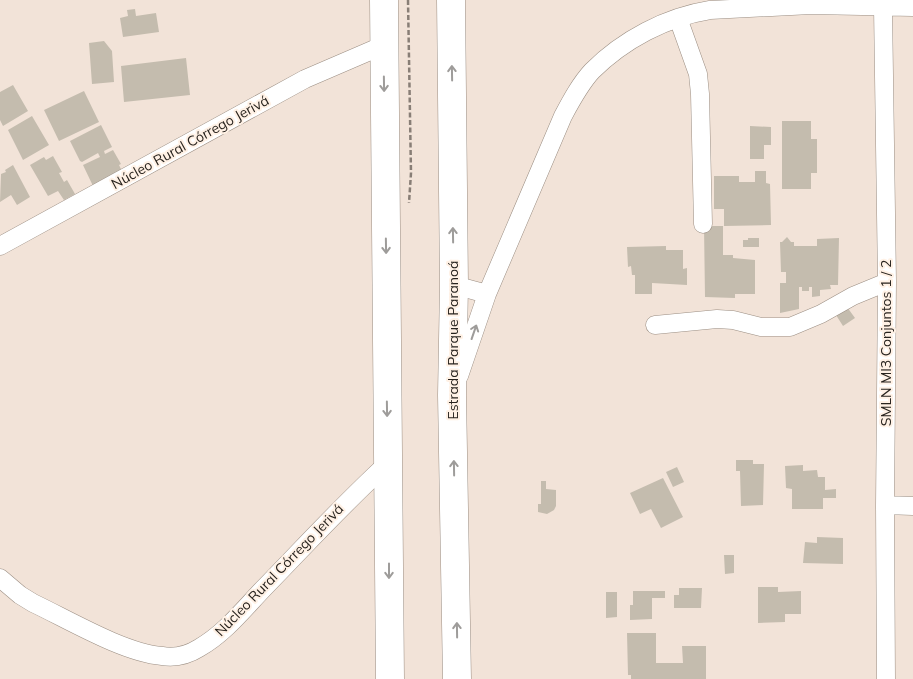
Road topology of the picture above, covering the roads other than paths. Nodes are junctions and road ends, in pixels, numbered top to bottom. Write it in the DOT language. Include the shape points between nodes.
graph roads {
  1 [pos="384,0"];
  2 [pos="451,0"];
  3 [pos="810,3"];
  4 [pos="883,7"];
  5 [pos="913,7"];
  6 [pos="678,18"];
  7 [pos="384,45"];
  8 [pos="703,224"];
  9 [pos="0,246"];
  10 [pos="887,282"];
  11 [pos="454,285"];
  12 [pos="487,294"];
  13 [pos="654,326"];
  14 [pos="452,395"];
  15 [pos="388,463"];
  16 [pos="885,505"];
  17 [pos="913,506"];
  18 [pos="0,578"];
  19 [pos="390,679"];
  20 [pos="457,679"];
  21 [pos="886,679"];
  1 -- 7 [label="main road"];
  11 -- 2 [label="main road, Estrada Parque Paranoá, one-way"];
  3 -- 4 [label="street"];
  3 -- 6 [label="street" via="710,10"];
  4 -- 5 [label="street"];
  4 -- 10 [label="street, SMLN MI3 Conjuntos 1 / 2"];
  6 -- 8 [label="street" via="698,74"];
  6 -- 12 [label="street" via="650,29 619,48 592,72 575,94"];
  7 -- 9 [label="street, Núcleo Rural Córrego Jerivá" via="305,78"];
  7 -- 15 [label="main road, one-way"];
  10 -- 13 [label="street" via="790,326 760,326 717,319"];
  10 -- 16 [label="street, SMLN MI3 Conjuntos 1 / 2"];
  11 -- 12 [label="street"];
  11 -- 14 [label="main road, Estrada Parque Paranoá"];
  14 -- 12 [label="street, one-way"];
  20 -- 14 [label="main road, Estrada Parque Paranoá, one-way"];
  15 -- 18 [label="street, Núcleo Rural Córrego Jerivá" via="226,627 188,654 162,656 124,646 33,603"];
  15 -- 19 [label="main road, one-way"];
  16 -- 17 [label="street"];
  16 -- 21 [label="street, SMLN MI3 Conjuntos 1 / 2"];
}
